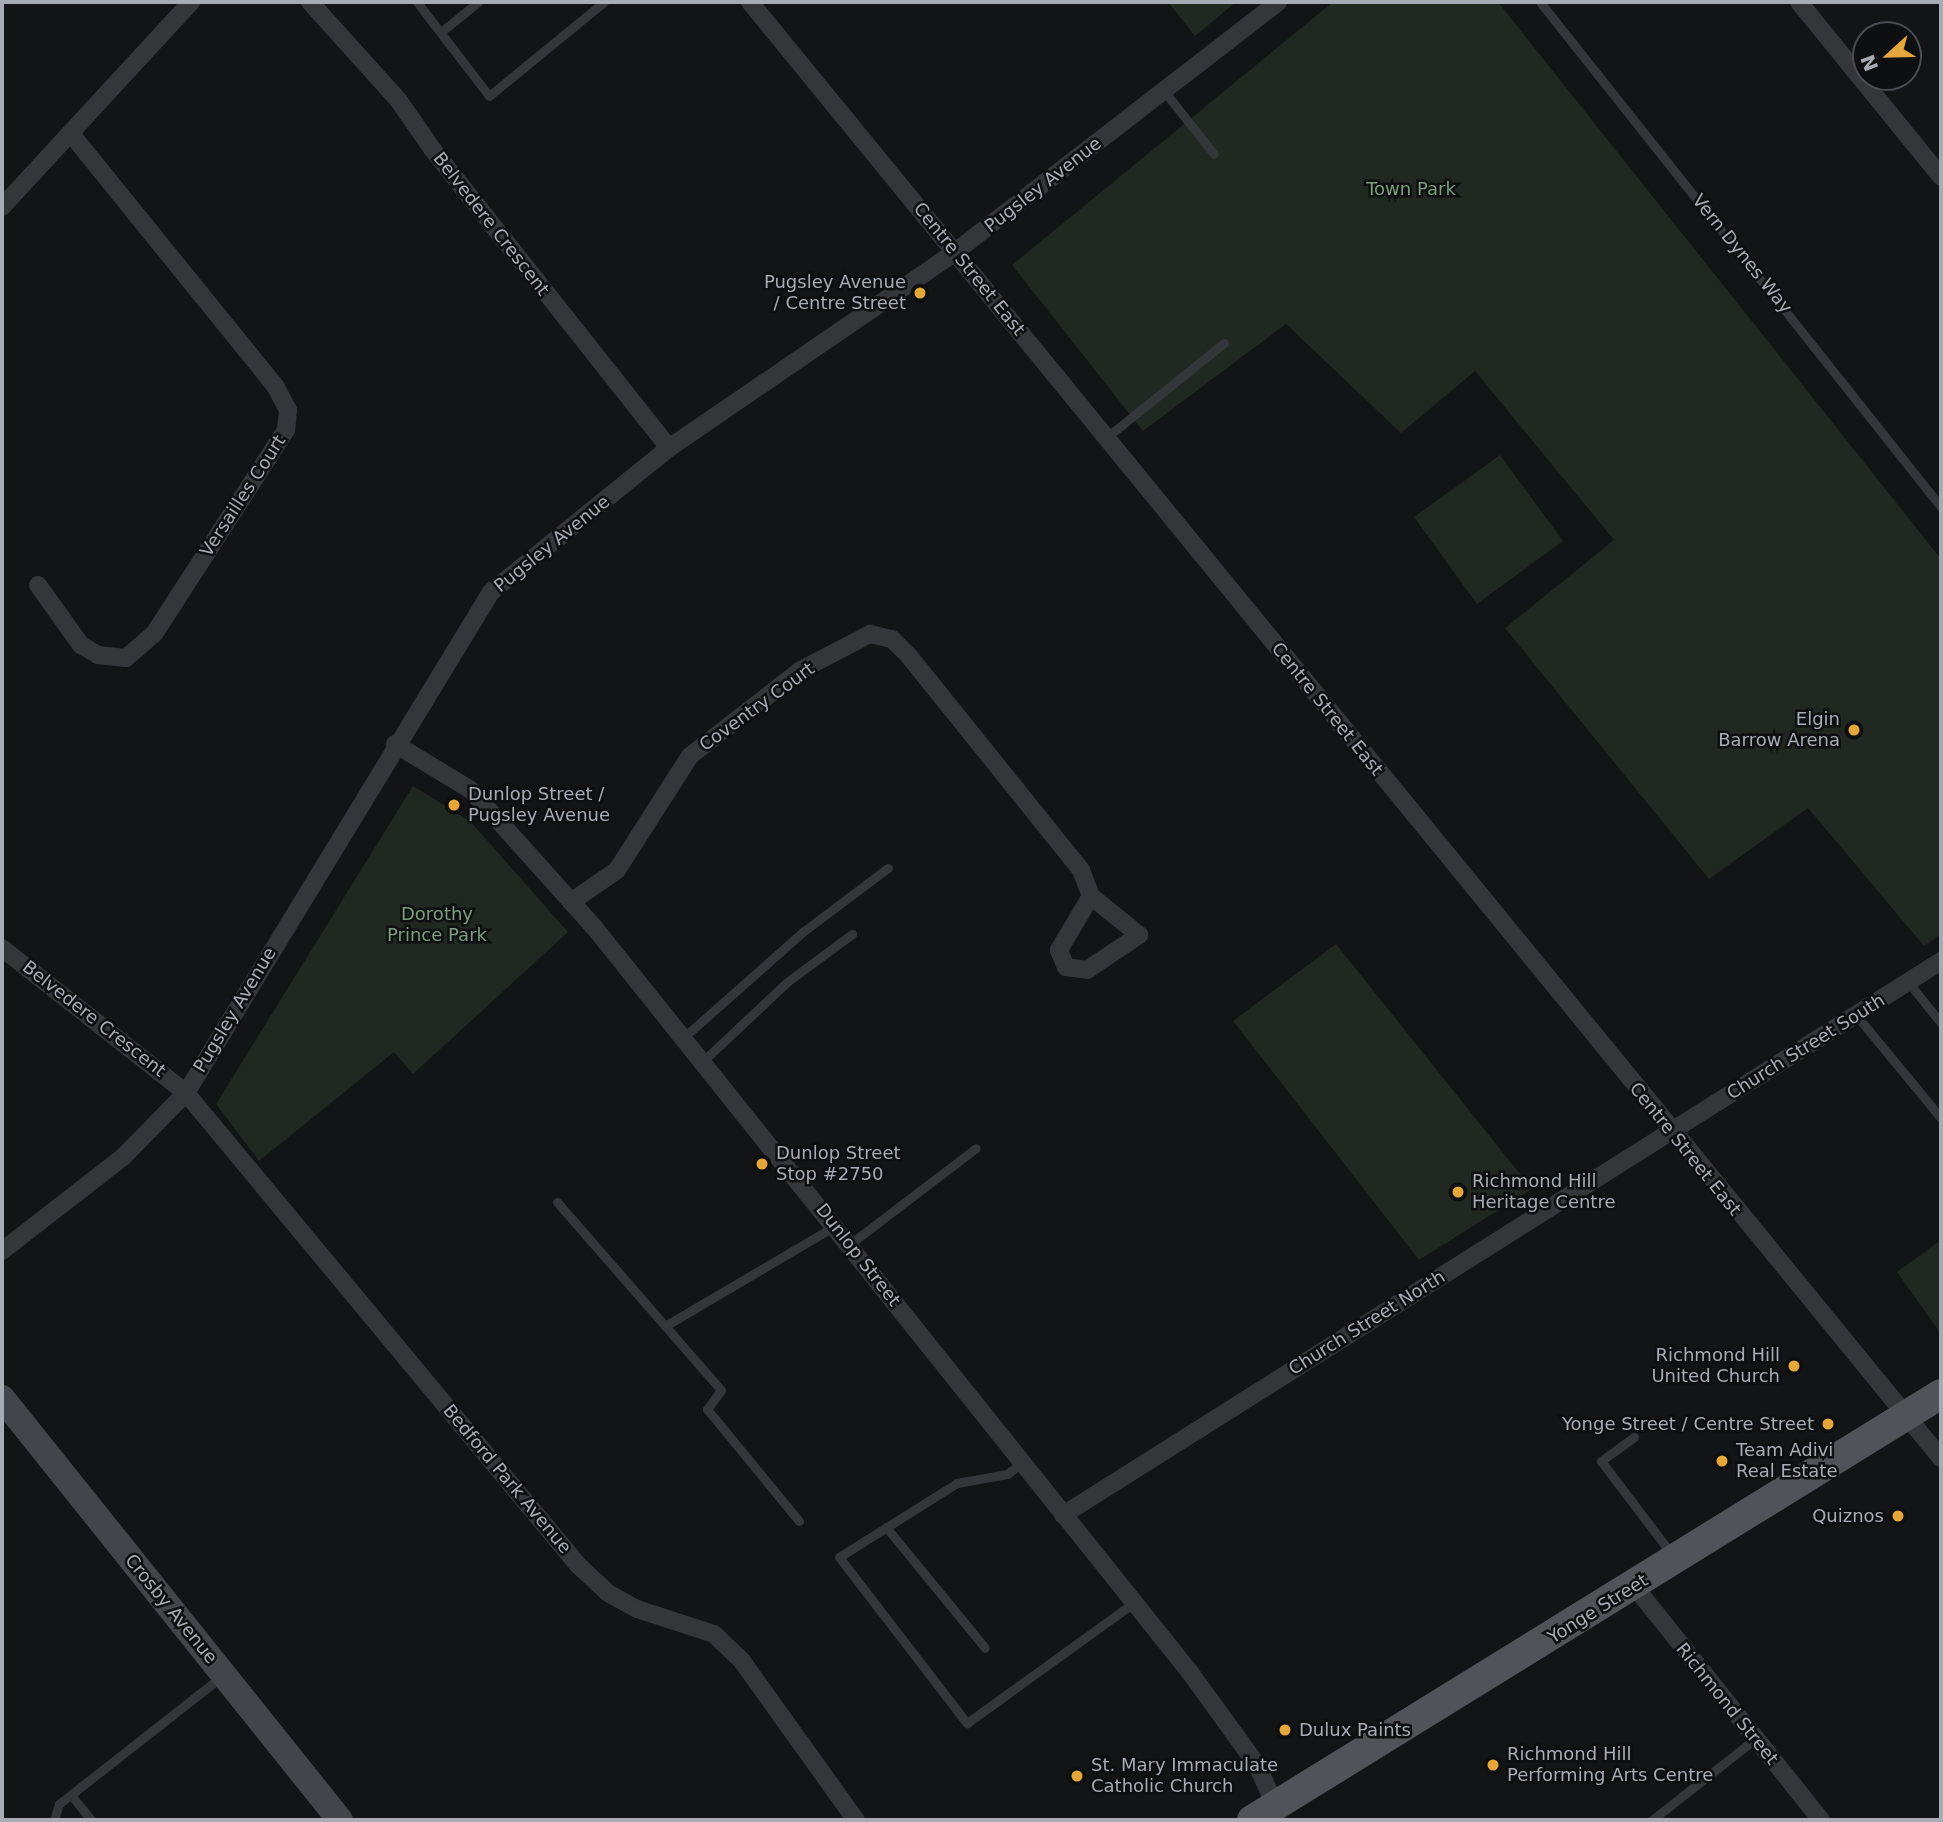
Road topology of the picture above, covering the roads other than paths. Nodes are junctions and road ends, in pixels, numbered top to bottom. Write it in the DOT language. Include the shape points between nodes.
graph roads {
  1 [pos="191,2"];
  2 [pos="310,2"];
  3 [pos="417,2"];
  4 [pos="478,2"];
  5 [pos="604,2"];
  6 [pos="750,2"];
  7 [pos="1278,2"];
  8 [pos="1541,2"];
  9 [pos="1799,2"];
  10 [pos="440,32"];
  11 [pos="1164,91"];
  12 [pos="72,135"];
  13 [pos="1214,154"];
  14 [pos="1941,177"];
  15 [pos="2,207"];
  16 [pos="955,253"];
  17 [pos="1224,343"];
  18 [pos="1107,438"];
  19 [pos="669,449"];
  20 [pos="1941,507"];
  21 [pos="38,585"];
  22 [pos="395,744"];
  23 [pos="888,868"];
  24 [pos="1091,896"];
  25 [pos="571,902"];
  26 [pos="852,934"];
  27 [pos="2,948"];
  28 [pos="1941,961"];
  29 [pos="1908,982"];
  30 [pos="1856,1015"];
  31 [pos="1941,1023"];
  32 [pos="684,1037"];
  33 [pos="703,1060"];
  34 [pos="186,1093"];
  35 [pos="1941,1118"];
  36 [pos="1671,1133"];
  37 [pos="976,1148"];
  38 [pos="557,1202"];
  39 [pos="836,1226"];
  40 [pos="850,1244"];
  41 [pos="2,1251"];
  42 [pos="665,1326"];
  43 [pos="1941,1394"];
  44 [pos="2,1398"];
  45 [pos="1905,1416"];
  46 [pos="1634,1437"];
  47 [pos="1941,1458"];
  48 [pos="1023,1462"];
  49 [pos="1063,1515"];
  50 [pos="799,1521"];
  51 [pos="886,1527"];
  52 [pos="1676,1560"];
  53 [pos="1635,1587"];
  54 [pos="1132,1604"];
  55 [pos="985,1648"];
  56 [pos="224,1675"];
  57 [pos="1755,1739"];
  58 [pos="71,1795"];
  59 [pos="1271,1816"];
  60 [pos="54,1820"];
  61 [pos="91,1820"];
  62 [pos="340,1820"];
  63 [pos="856,1820"];
  64 [pos="1652,1820"];
  65 [pos="1821,1820"];
  1 -- 12 [label="street"];
  2 -- 19 [label="street, Belvedere Crescent" via="399,101"];
  3 -- 10 [label="lane"];
  4 -- 10 [label="lane"];
  5 -- 10 [label="lane" via="489,96"];
  6 -- 16 [label="street, Centre Street East"];
  7 -- 11 [label="street, Pugsley Avenue"];
  8 -- 20 [label="lane, Vern Dynes Way"];
  9 -- 14 [label="street"];
  11 -- 13 [label="lane"];
  11 -- 16 [label="street, Pugsley Avenue"];
  12 -- 15 [label="street"];
  12 -- 21 [label="street, Versailles Court" via="276,387 288,410 286,430 154,634 126,658 98,655 81,645"];
  16 -- 18 [label="street, Centre Street East"];
  16 -- 19 [label="street, Pugsley Avenue"];
  17 -- 18 [label="lane"];
  18 -- 36 [label="street, Centre Street East"];
  19 -- 22 [label="street, Pugsley Avenue" via="491,592"];
  22 -- 25 [label="street, Dunlop Street" via="471,790"];
  22 -- 34 [label="street, Pugsley Avenue"];
  23 -- 32 [label="lane" via="804,931"];
  24 -- 24 [label="street, Coventry Court" via="1139,935 1087,970 1066,967 1059,950"];
  24 -- 25 [label="street, Coventry Court" via="1080,870 909,656 892,639 870,634 801,670 690,756 617,870"];
  25 -- 32 [label="street, Dunlop Street"];
  26 -- 33 [label="lane" via="787,982"];
  27 -- 34 [label="street, Belvedere Crescent"];
  28 -- 29 [label="street, Church Street South"];
  29 -- 30 [label="street, Church Street South"];
  29 -- 31 [label="lane"];
  30 -- 35 [label="lane"];
  30 -- 36 [label="street, Church Street South"];
  32 -- 33 [label="street, Dunlop Street"];
  33 -- 39 [label="street, Dunlop Street"];
  34 -- 41 [label="street, Pugsley Avenue" via="123,1157"];
  34 -- 63 [label="street, Bedford Park Avenue" via="578,1565 608,1593 637,1609 714,1634 771,1696"];
  36 -- 45 [label="street, Centre Street East"];
  36 -- 49 [label="street, Church Street North"];
  37 -- 40 [label="lane"];
  38 -- 42 [label="lane"];
  39 -- 40 [label="street, Dunlop Street"];
  39 -- 42 [label="lane"];
  40 -- 48 [label="street, Dunlop Street"];
  42 -- 50 [label="lane" via="721,1390 707,1409"];
  43 -- 45 [label="main road, Yonge Street"];
  44 -- 56 [label="street, Crosby Avenue"];
  45 -- 47 [label="street, Centre Street East"];
  45 -- 52 [label="main road, Yonge Street"];
  46 -- 52 [label="lane" via="1601,1461"];
  48 -- 49 [label="street, Dunlop Street"];
  48 -- 51 [label="lane" via="1007,1474 957,1483"];
  49 -- 54 [label="street, Dunlop Street"];
  51 -- 54 [label="lane" via="839,1557 967,1723"];
  51 -- 55 [label="lane"];
  52 -- 53 [label="main road, Yonge Street"];
  53 -- 57 [label="street, Richmond Street"];
  53 -- 59 [label="main road, Yonge Street"];
  54 -- 59 [label="street, Dunlop Street" via="1189,1671 1257,1765"];
  56 -- 58 [label="lane"];
  56 -- 62 [label="street, Crosby Avenue"];
  57 -- 64 [label="lane"];
  57 -- 65 [label="street, Richmond Street"];
  58 -- 60 [label="lane" via="59,1804"];
  58 -- 61 [label="lane"];
}
